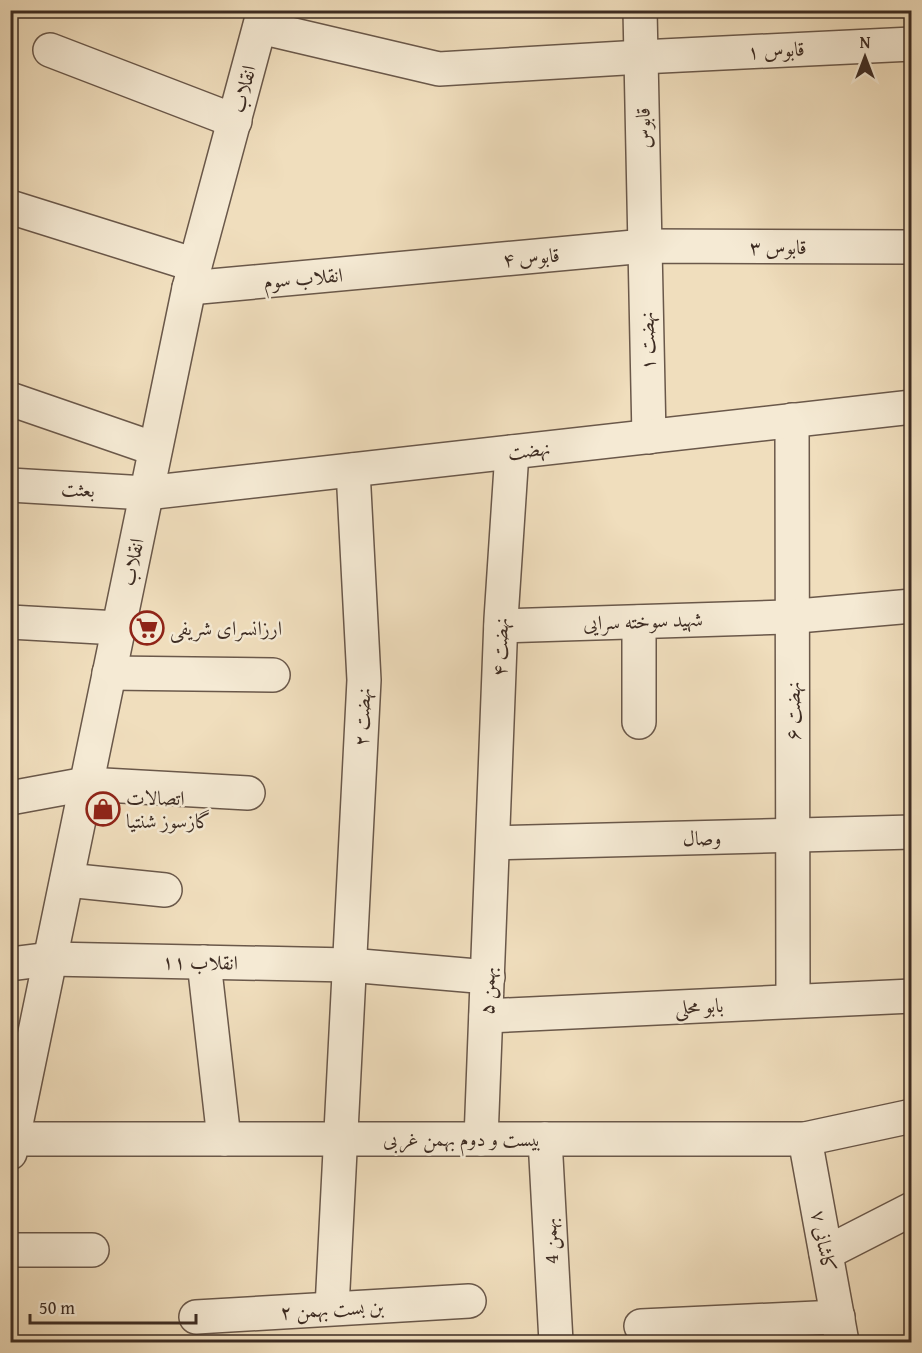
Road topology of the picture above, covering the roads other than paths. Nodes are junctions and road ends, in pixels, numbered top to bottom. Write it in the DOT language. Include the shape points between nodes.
graph roads {
  1 [pos="640,10"];
  2 [pos="262,19"];
  3 [pos="912,44"];
  4 [pos="50,50"];
  5 [pos="641,57"];
  6 [pos="235,121"];
  7 [pos="10,207"];
  8 [pos="645,246"];
  9 [pos="912,247"];
  10 [pos="417,267"];
  11 [pos="192,276"];
  12 [pos="10,399"];
  13 [pos="912,407"];
  14 [pos="792,420"];
  15 [pos="649,437"];
  16 [pos="155,449"];
  17 [pos="512,452"];
  18 [pos="353,470"];
  19 [pos="10,485"];
  20 [pos="146,493"];
  21 [pos="912,606"];
  22 [pos="789,617"];
  23 [pos="10,622"];
  24 [pos="639,622"];
  25 [pos="501,626"];
  26 [pos="118,628"];
  27 [pos="109,673"];
  28 [pos="273,675"];
  29 [pos="639,722"];
  30 [pos="86,784"];
  31 [pos="248,793"];
  32 [pos="10,798"];
  33 [pos="912,832"];
  34 [pos="793,835"];
  35 [pos="493,843"];
  36 [pos="67,880"];
  37 [pos="165,890"];
  38 [pos="50,959"];
  39 [pos="204,962"];
  40 [pos="10,964"];
  41 [pos="349,965"];
  42 [pos="488,977"];
  43 [pos="912,996"];
  44 [pos="793,1001"];
  45 [pos="486,1016"];
  46 [pos="912,1116"];
  47 [pos="224,1138"];
  48 [pos="341,1138"];
  49 [pos="481,1138"];
  50 [pos="545,1138"];
  51 [pos="805,1138"];
  52 [pos="12,1143"];
  53 [pos="912,1209"];
  54 [pos="10,1250"];
  55 [pos="92,1250"];
  56 [pos="826,1253"];
  57 [pos="469,1301"];
  58 [pos="332,1308"];
  59 [pos="195,1317"];
  60 [pos="641,1326"];
  61 [pos="840,1330"];
  62 [pos="556,1342"];
  1 -- 5 [label="street, قابوس"];
  2 -- 5 [label="street, ۱ قابوس" via="439,69"];
  2 -- 6 [label="street, انقلاب"];
  3 -- 5 [label="street, ۱ قابوس"];
  4 -- 6 [label="street"];
  5 -- 8 [label="street, قابوس"];
  6 -- 11 [label="street, انقلاب"];
  7 -- 11 [label="street"];
  8 -- 9 [label="street, ۳ قابوس"];
  8 -- 10 [label="street, ۴ قابوس"];
  8 -- 15 [label="street, ۱ نهضت"];
  10 -- 11 [label="street, انقلاب سوم"];
  11 -- 16 [label="street, انقلاب"];
  12 -- 16 [label="street"];
  13 -- 14 [label="street, نهضت"];
  14 -- 15 [label="street, نهضت"];
  14 -- 22 [label="street, ۶ نهضت"];
  15 -- 17 [label="street, نهضت"];
  16 -- 20 [label="street, انقلاب"];
  17 -- 18 [label="street, نهضت"];
  17 -- 25 [label="street, ۴ نهضت"];
  18 -- 20 [label="street, نهضت"];
  18 -- 41 [label="street, ۲ نهضت" via="364,680"];
  19 -- 20 [label="street, بعثت"];
  20 -- 26 [label="street, انقلاب"];
  21 -- 22 [label="street, شهید سوخته سرایی"];
  22 -- 24 [label="street, شهید سوخته سرایی"];
  22 -- 34 [label="street, ۶ نهضت"];
  23 -- 26 [label="street"];
  24 -- 25 [label="street, شهید سوخته سرایی"];
  24 -- 29 [label="street"];
  25 -- 35 [label="street, ۴ نهضت"];
  26 -- 27 [label="street, انقلاب"];
  27 -- 28 [label="street"];
  27 -- 30 [label="street, انقلاب"];
  30 -- 31 [label="street"];
  30 -- 32 [label="street"];
  30 -- 36 [label="street, انقلاب"];
  33 -- 34 [label="street, وصال"];
  34 -- 35 [label="street, وصال"];
  34 -- 44 [label="street, ۶ نهضت"];
  35 -- 42 [label="street, ۵ بهمن"];
  36 -- 37 [label="street"];
  36 -- 38 [label="street, انقلاب"];
  38 -- 39 [label="street, ۱۱ انقلاب"];
  38 -- 40 [label="street, ۱۱ انقلاب"];
  38 -- 52 [label="street, انقلاب"];
  39 -- 41 [label="street, ۱۱ انقلاب"];
  39 -- 47 [label="street"];
  41 -- 42 [label="street, ۱۱ انقلاب"];
  41 -- 48 [label="street, ۲ نهضت"];
  42 -- 45 [label="street, ۵ بهمن"];
  43 -- 44 [label="street, بابو محلی"];
  44 -- 45 [label="street, بابو محلی"];
  45 -- 49 [label="street, ۵ بهمن"];
  46 -- 51 [label="street, بیست و دوم بهمن غربی"];
  47 -- 48 [label="street, بیست و دوم بهمن غربی"];
  47 -- 52 [label="street, بیست و دوم بهمن غربی"];
  48 -- 49 [label="street, بیست و دوم بهمن غربی"];
  48 -- 58 [label="street, ۲ نهضت"];
  49 -- 50 [label="street, بیست و دوم بهمن غربی"];
  50 -- 51 [label="street, بیست و دوم بهمن غربی"];
  50 -- 62 [label="street, بهمن 4"];
  51 -- 56 [label="street, ۷ کاشانی"];
  53 -- 56 [label="street"];
  54 -- 55 [label="street"];
  56 -- 61 [label="street, ۷ کاشانی"];
  57 -- 58 [label="street, بن بست بهمن ۲"];
  58 -- 59 [label="street, بن بست بهمن ۲"];
  60 -- 61 [label="street"];
}
